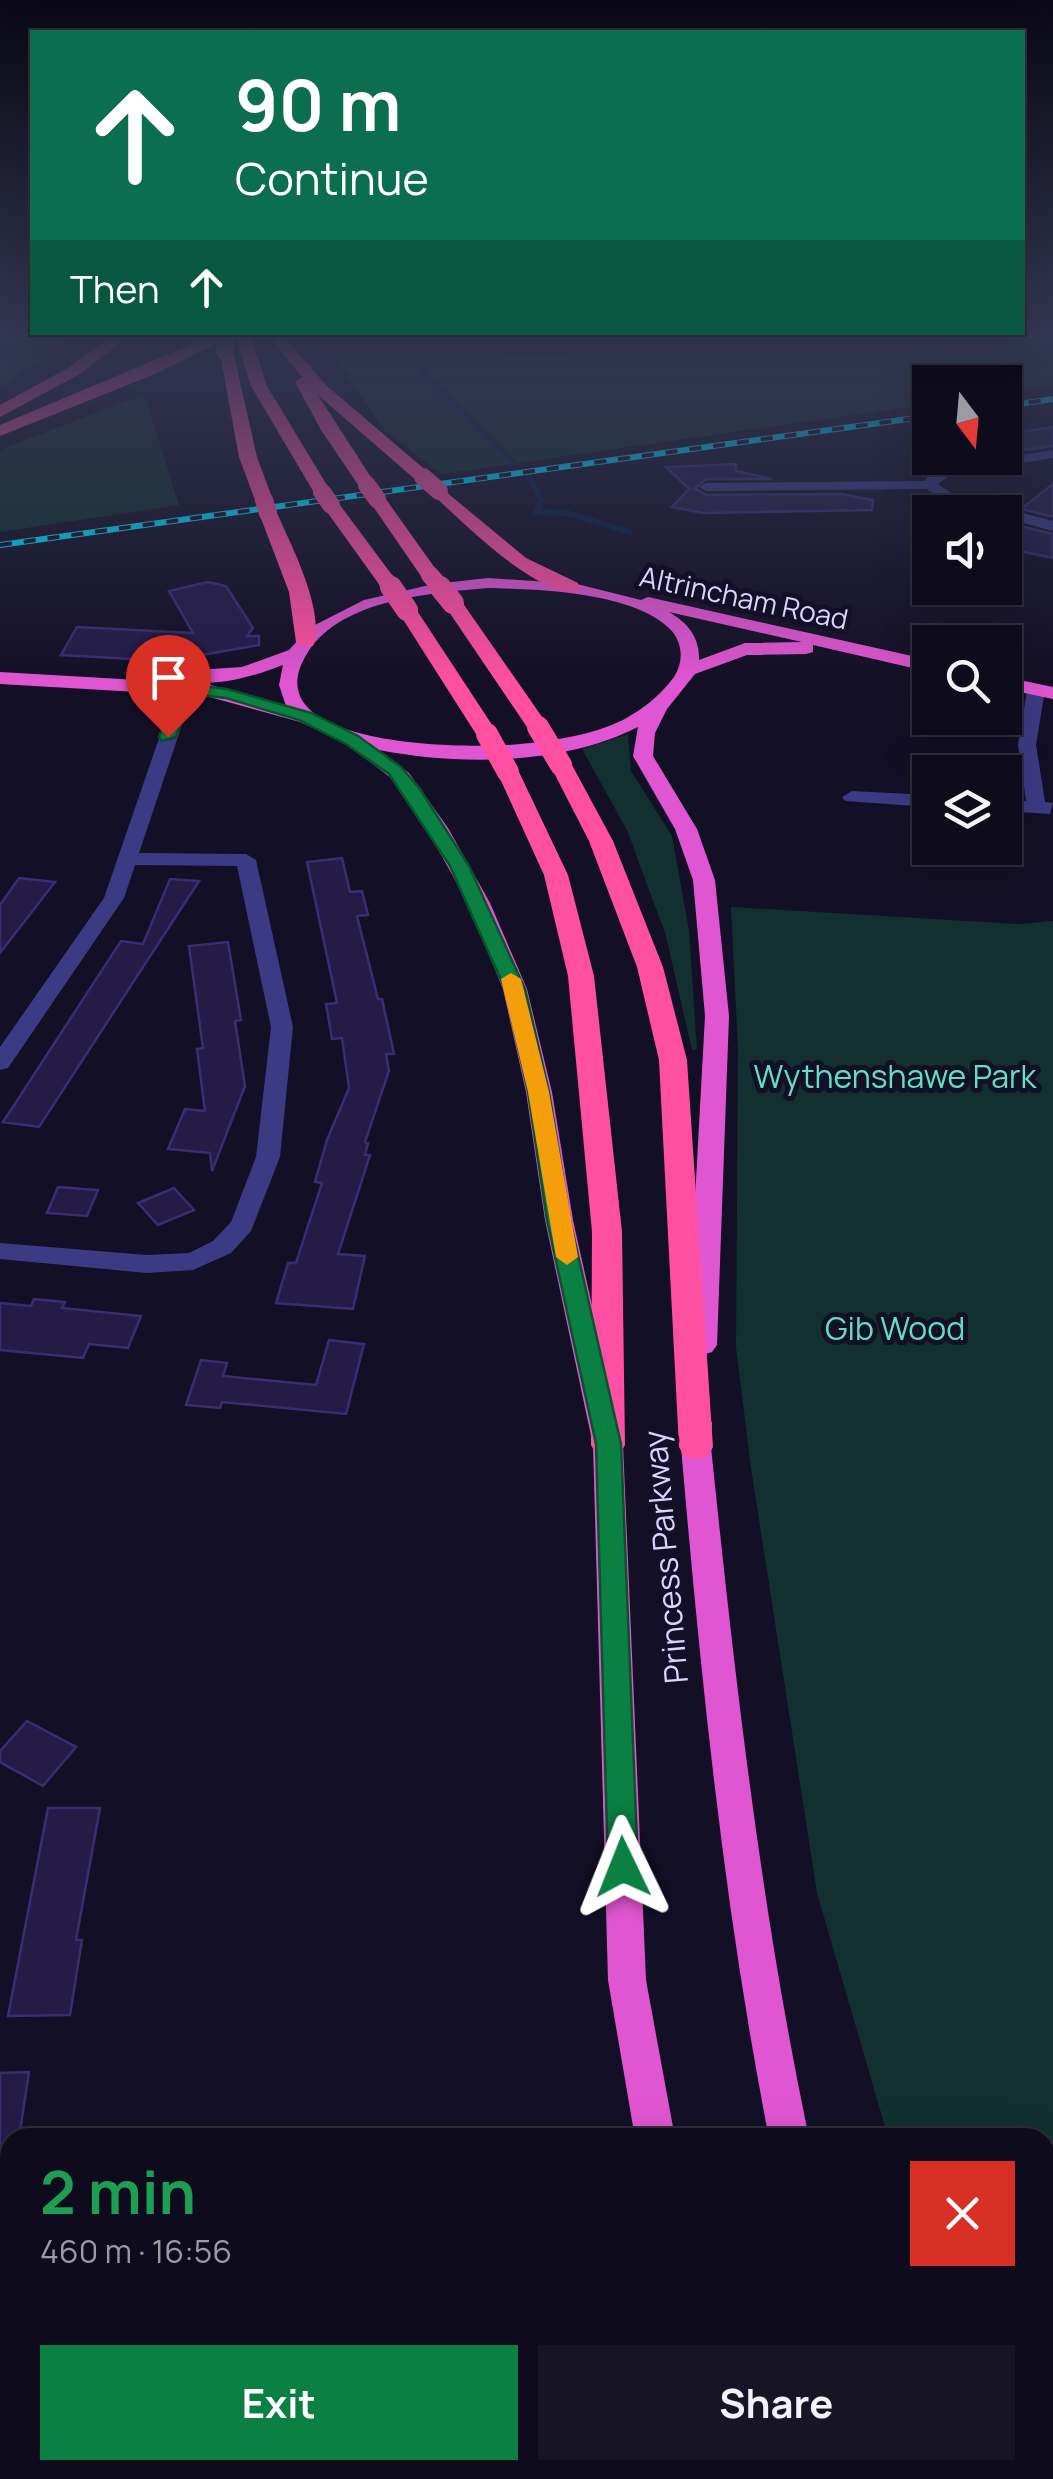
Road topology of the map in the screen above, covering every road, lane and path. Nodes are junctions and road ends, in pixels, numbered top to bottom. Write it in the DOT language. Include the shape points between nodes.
graph roads {
  1 [pos="247,451"];
  2 [pos="298,451"];
  3 [pos="343,451"];
  4 [pos="393,451"];
  5 [pos="1053,454"];
  6 [pos="930,485"];
  7 [pos="706,487"];
  8 [pos="944,495"];
  9 [pos="1022,518"];
  10 [pos="1053,526"];
  11 [pos="571,588"];
  12 [pos="617,597"];
  13 [pos="302,647"];
  14 [pos="858,650"];
  15 [pos="912,662"];
  16 [pos="0,665"];
  17 [pos="689,670"];
  18 [pos="0,678"];
  19 [pos="185,689"];
  20 [pos="1044,691"];
  21 [pos="659,706"];
  22 [pos="305,716"];
  23 [pos="352,740"];
  24 [pos="852,797"];
  25 [pos="912,800"];
  26 [pos="1044,808"];
  27 [pos="128,858"];
  28 [pos="0,1063"];
  29 [pos="0,1251"];
  30 [pos="608,1444"];
  31 [pos="696,1447"];
  32 [pos="653,2128"];
  33 [pos="787,2128"];
  1 -- 13 [label="highway" via="305,617"];
  2 -- 30 [label="highway, Princess Parkway, bridge" via="487,734 561,890 588,1026 607,1232"];
  3 -- 31 [label="highway, Princess Parkway, bridge" via="562,765 601,841 650,967 673,1060"];
  4 -- 11 [label="highway, bridge" via="534,570"];
  5 -- 6 [label="street" via="946,470"];
  6 -- 7 [label="street"];
  6 -- 8 [label="street"];
  9 -- 10 [label="street"];
  11 -- 12 [label="highway"];
  11 -- 13 [label="highway" via="488,584 415,592 340,617"];
  12 -- 14 [label="highway, Altrincham Road"];
  12 -- 17 [label="highway" via="676,628 688,643"];
  13 -- 16 [label="highway" via="258,670 212,676"];
  13 -- 22 [label="highway" via="288,684"];
  14 -- 15 [label="highway, Altrincham Road"];
  14 -- 17 [label="highway, Altrincham Road" via="760,647"];
  17 -- 21 [label="highway"];
  18 -- 19 [label="highway"];
  19 -- 22 [label="highway"];
  19 -- 27 [label="street"];
  20 -- 26 [label="street" via="1028,745"];
  21 -- 23 [label="highway" via="584,738 501,754 410,752"];
  21 -- 31 [label="highway" via="644,733 643,756 686,829 704,880 717,1016"];
  22 -- 23 [label="highway"];
  23 -- 30 [label="highway" via="395,770 420,802 480,903 515,989"];
  24 -- 25 [label="street"];
  27 -- 28 [label="street" via="106,910"];
  27 -- 29 [label="street" via="246,860 282,1027 268,1157 242,1225 222,1247 193,1261 147,1264"];
  30 -- 32 [label="highway, Princess Parkway" via="626,1980"];
  31 -- 33 [label="highway, Princess Parkway" via="717,1667 769,2048"];
}
